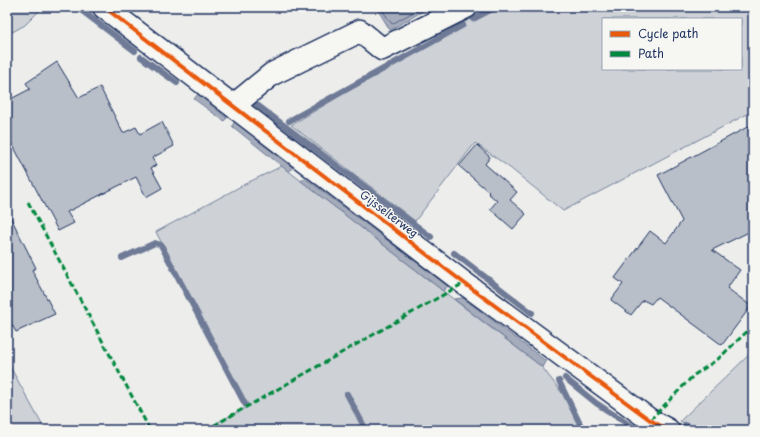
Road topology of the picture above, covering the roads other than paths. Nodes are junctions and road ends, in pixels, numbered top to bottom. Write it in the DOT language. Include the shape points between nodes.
graph roads {
  1 [pos="104,7"];
  2 [pos="466,7"];
  3 [pos="233,106"];
  4 [pos="668,430"];
  1 -- 3 [label="street, Gijsselterweg"];
  2 -- 3 [label="street" via="382,49 360,31 272,74"];
  3 -- 4 [label="street, Gijsselterweg" via="464,283 650,420"];
}
